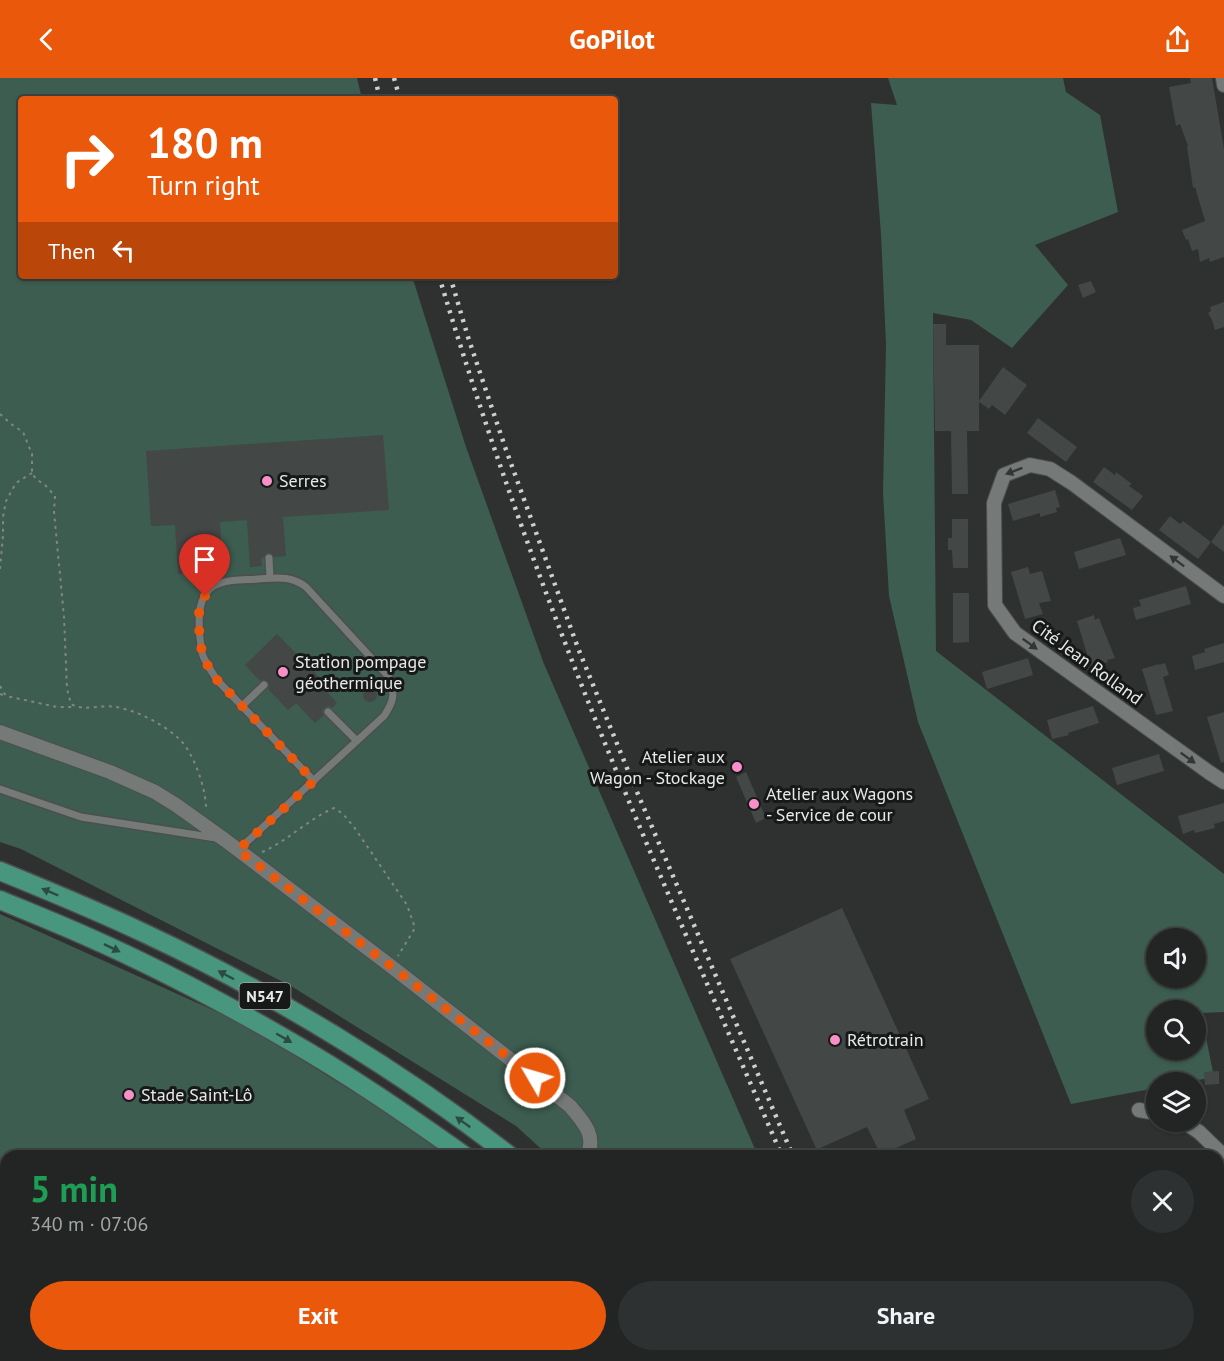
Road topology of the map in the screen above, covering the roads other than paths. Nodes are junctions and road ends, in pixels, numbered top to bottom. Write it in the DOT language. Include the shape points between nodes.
graph roads {
  1 [pos="1223,78"];
  2 [pos="1224,85"];
  3 [pos="269,558"];
  4 [pos="270,578"];
  5 [pos="1224,596"];
  6 [pos="264,685"];
  7 [pos="242,706"];
  8 [pos="328,712"];
  9 [pos="0,732"];
  10 [pos="357,741"];
  11 [pos="314,781"];
  12 [pos="1224,782"];
  13 [pos="0,789"];
  14 [pos="225,840"];
  15 [pos="243,854"];
  16 [pos="0,871"];
  17 [pos="0,900"];
  18 [pos="1139,1110"];
  19 [pos="1146,1111"];
  20 [pos="1200,1132"];
  21 [pos="456,1150"];
  22 [pos="502,1150"];
  23 [pos="590,1150"];
  24 [pos="1218,1150"];
  1 -- 2 [label="street"];
  3 -- 4 [label="lane"];
  4 -- 7 [label="lane" via="222,582 212,587 200,607 202,654 217,680"];
  4 -- 10 [label="lane" via="300,582 388,676 394,695 391,705"];
  5 -- 12 [label="street, Cité Jean Rolland, one-way" via="1050,469 1030,465 1004,475 994,503 995,605 1015,633"];
  6 -- 7 [label="lane"];
  7 -- 11 [label="lane"];
  8 -- 10 [label="lane"];
  9 -- 14 [label="street" via="155,792"];
  10 -- 11 [label="lane"];
  11 -- 15 [label="lane"];
  13 -- 14 [label="lane" via="81,817"];
  14 -- 15 [label="street"];
  15 -- 23 [label="street" via="570,1106 586,1126"];
  22 -- 16 [label="main road, N547, one-way" via="394,1074 255,990 148,935"];
  17 -- 21 [label="main road, N547, one-way" via="89,937 221,1003 288,1040"];
  18 -- 19 [label="street"];
  20 -- 24 [label="street"];
}
